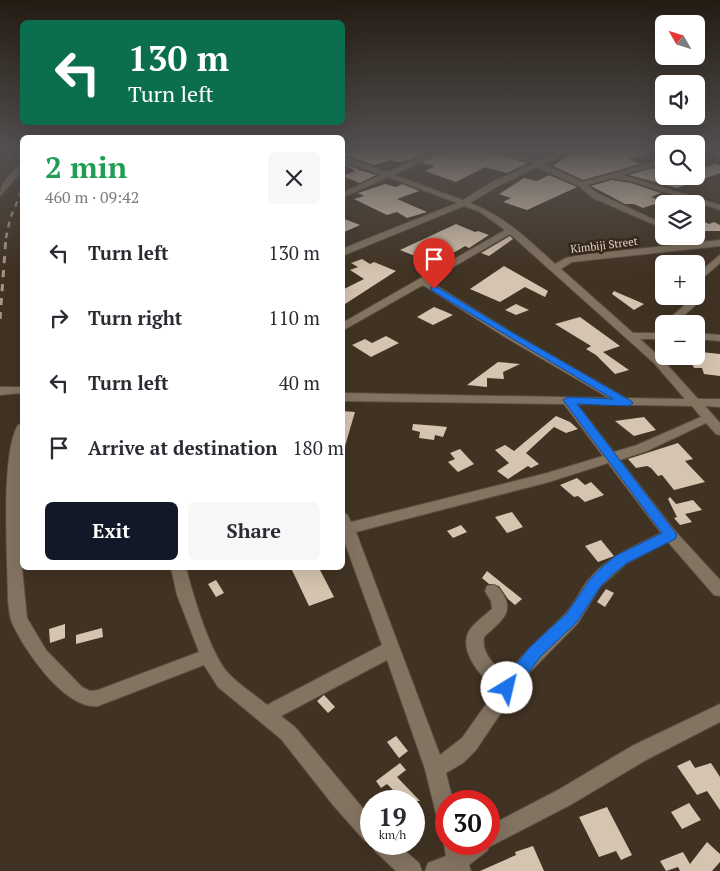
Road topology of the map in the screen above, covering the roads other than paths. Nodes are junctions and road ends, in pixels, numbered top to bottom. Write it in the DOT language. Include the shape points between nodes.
graph roads {
  1 [pos="434,192"];
  2 [pos="483,192"];
  3 [pos="591,192"];
  4 [pos="670,192"];
  5 [pos="464,203"];
  6 [pos="720,208"];
  7 [pos="655,222"];
  8 [pos="510,230"];
  9 [pos="715,243"];
  10 [pos="345,252"];
  11 [pos="720,258"];
  12 [pos="554,269"];
  13 [pos="705,272"];
  14 [pos="422,281"];
  15 [pos="692,305"];
  16 [pos="678,315"];
  17 [pos="345,326"];
  18 [pos="633,336"];
  19 [pos="655,336"];
  20 [pos="705,337"];
  21 [pos="720,338"];
  22 [pos="20,390"];
  23 [pos="0,391"];
  24 [pos="345,397"];
  25 [pos="568,400"];
  26 [pos="628,403"];
  27 [pos="720,403"];
  28 [pos="697,404"];
  29 [pos="708,418"];
  30 [pos="720,431"];
  31 [pos="20,434"];
  32 [pos="610,458"];
  33 [pos="345,526"];
  34 [pos="345,529"];
  35 [pos="670,535"];
  36 [pos="183,570"];
  37 [pos="720,590"];
  38 [pos="493,591"];
  39 [pos="391,649"];
  40 [pos="208,656"];
  41 [pos="507,688"];
  42 [pos="720,713"];
  43 [pos="267,714"];
  44 [pos="435,770"];
  45 [pos="440,790"];
  46 [pos="360,821"];
  47 [pos="500,832"];
  48 [pos="394,855"];
  49 [pos="457,858"];
  50 [pos="411,871"];
  51 [pos="436,871"];
  1 -- 5 [label="street"];
  2 -- 5 [label="street"];
  3 -- 7 [label="street"];
  4 -- 6 [label="street"];
  5 -- 8 [label="street" via="483,210"];
  5 -- 10 [label="street"];
  8 -- 12 [label="street"];
  8 -- 14 [label="street"];
  9 -- 12 [label="street, Kimbiji Street" via="581,258 569,260"];
  11 -- 13 [label="street"];
  12 -- 18 [label="street"];
  14 -- 17 [label="street"];
  14 -- 26 [label="street"];
  15 -- 16 [label="street"];
  18 -- 19 [label="street"];
  18 -- 28 [label="street"];
  20 -- 21 [label="street"];
  22 -- 23 [label="street"];
  24 -- 25 [label="street"];
  25 -- 26 [label="street"];
  25 -- 32 [label="street"];
  26 -- 28 [label="street"];
  27 -- 28 [label="street"];
  28 -- 29 [label="street"];
  29 -- 30 [label="street"];
  29 -- 32 [label="street" via="670,437"];
  31 -- 40 [label="street" via="14,487 16,601 19,620 40,655 76,693 90,698 98,698"];
  32 -- 33 [label="street" via="472,499"];
  32 -- 35 [label="street" via="636,487"];
  34 -- 39 [label="street"];
  35 -- 37 [label="street"];
  35 -- 41 [label="street" via="622,559 607,571 572,618 536,652"];
  36 -- 40 [label="street" via="186,595"];
  38 -- 41 [label="street" via="499,600 500,611 476,634 475,645 495,678"];
  39 -- 43 [label="street"];
  39 -- 44 [label="street"];
  40 -- 43 [label="street" via="224,681"];
  41 -- 44 [label="street" via="469,744"];
  42 -- 47 [label="street" via="639,753"];
  43 -- 46 [label="street" via="288,733"];
  44 -- 45 [label="street"];
  48 -- 50 [label="street"];
  49 -- 51 [label="street"];
}
